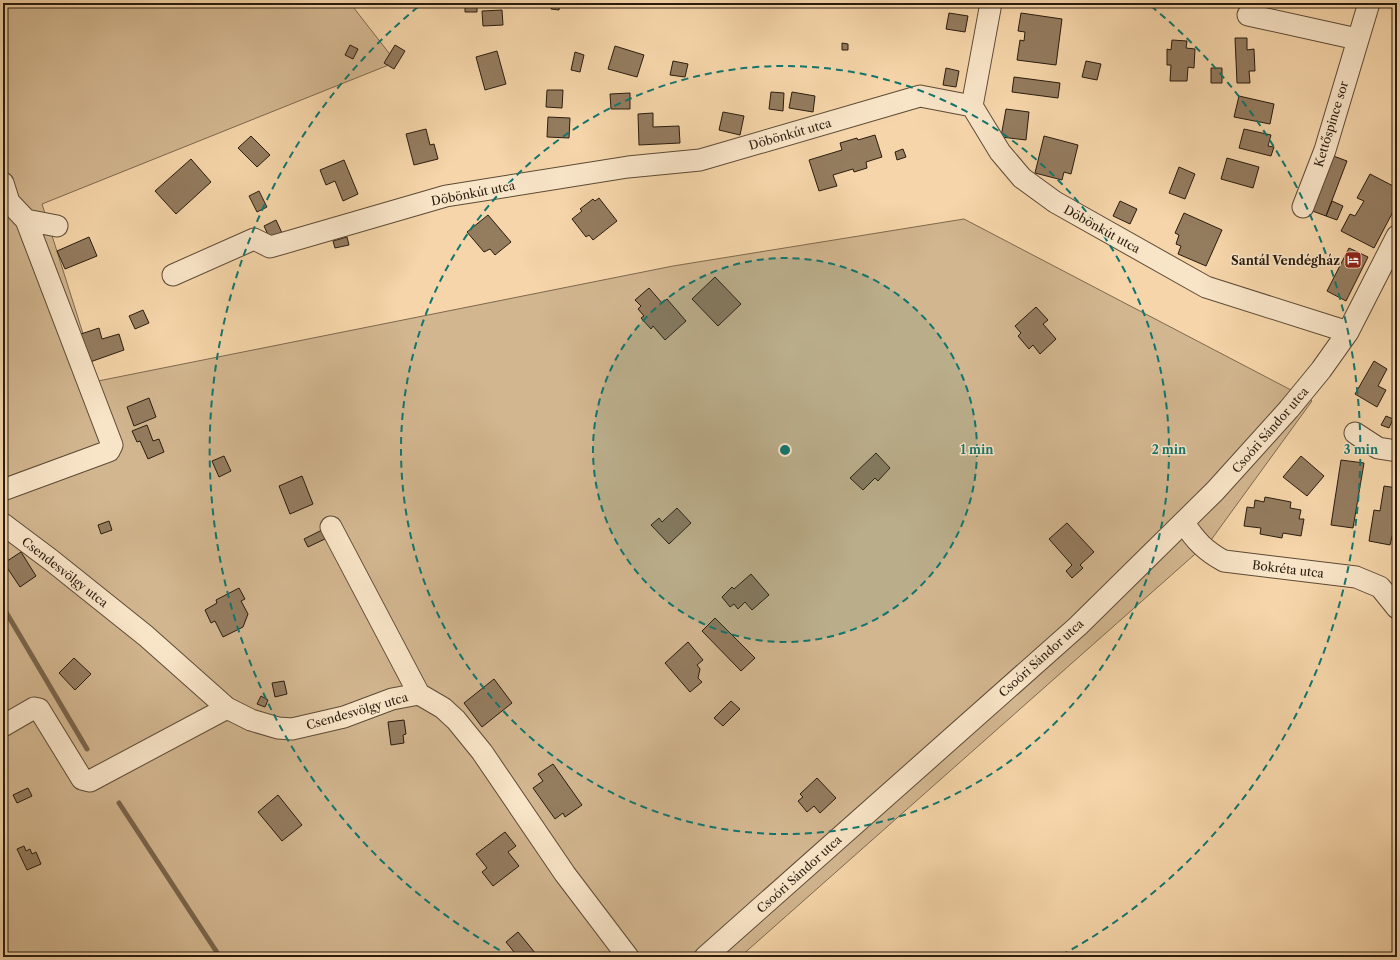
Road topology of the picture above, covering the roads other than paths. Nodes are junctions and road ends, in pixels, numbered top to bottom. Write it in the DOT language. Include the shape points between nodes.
graph roads {
  1 [pos="990,3"];
  2 [pos="1368,3"];
  3 [pos="1248,15"];
  4 [pos="1357,39"];
  5 [pos="972,106"];
  6 [pos="3,183"];
  7 [pos="1303,207"];
  8 [pos="26,220"];
  9 [pos="56,226"];
  10 [pos="1397,236"];
  11 [pos="174,275"];
  12 [pos="1348,332"];
  13 [pos="1355,433"];
  14 [pos="1397,451"];
  15 [pos="3,490"];
  16 [pos="1184,523"];
  17 [pos="3,524"];
  18 [pos="331,527"];
  19 [pos="1397,608"];
  20 [pos="419,694"];
  21 [pos="227,708"];
  22 [pos="3,726"];
  23 [pos="628,957"];
  24 [pos="705,957"];
  1 -- 5 [label="street"];
  2 -- 4 [label="street, Kettőspince sor"];
  3 -- 4 [label="street"];
  4 -- 7 [label="street, Kettőspince sor" via="1325,150"];
  5 -- 11 [label="street, Döbönkút utca" via="920,96 700,160 628,167 446,196 270,247 254,239"];
  5 -- 12 [label="street, Döbönkút utca" via="1000,152 1022,178 1055,202 1206,287"];
  6 -- 8 [label="street" via="9,202"];
  8 -- 9 [label="street"];
  8 -- 15 [label="street" via="112,445 109,451"];
  10 -- 12 [label="street, Csoóri Sándor utca"];
  12 -- 16 [label="street, Csoóri Sándor utca" via="1289,409"];
  13 -- 14 [label="street" via="1378,448"];
  16 -- 19 [label="street, Bokréta utca" via="1197,543 1224,561 1356,577 1380,587"];
  16 -- 24 [label="street, Csoóri Sándor utca" via="1078,626"];
  17 -- 21 [label="street, Csendesvölgy utca" via="146,636"];
  18 -- 20 [label="street"];
  20 -- 21 [label="street, Csendesvölgy utca" via="392,699 344,718 292,729 278,728 252,720"];
  20 -- 23 [label="street, Csendesvölgy utca" via="443,708 482,752 565,874"];
  21 -- 22 [label="street" via="90,781 82,779 39,709 34,708"];
}
